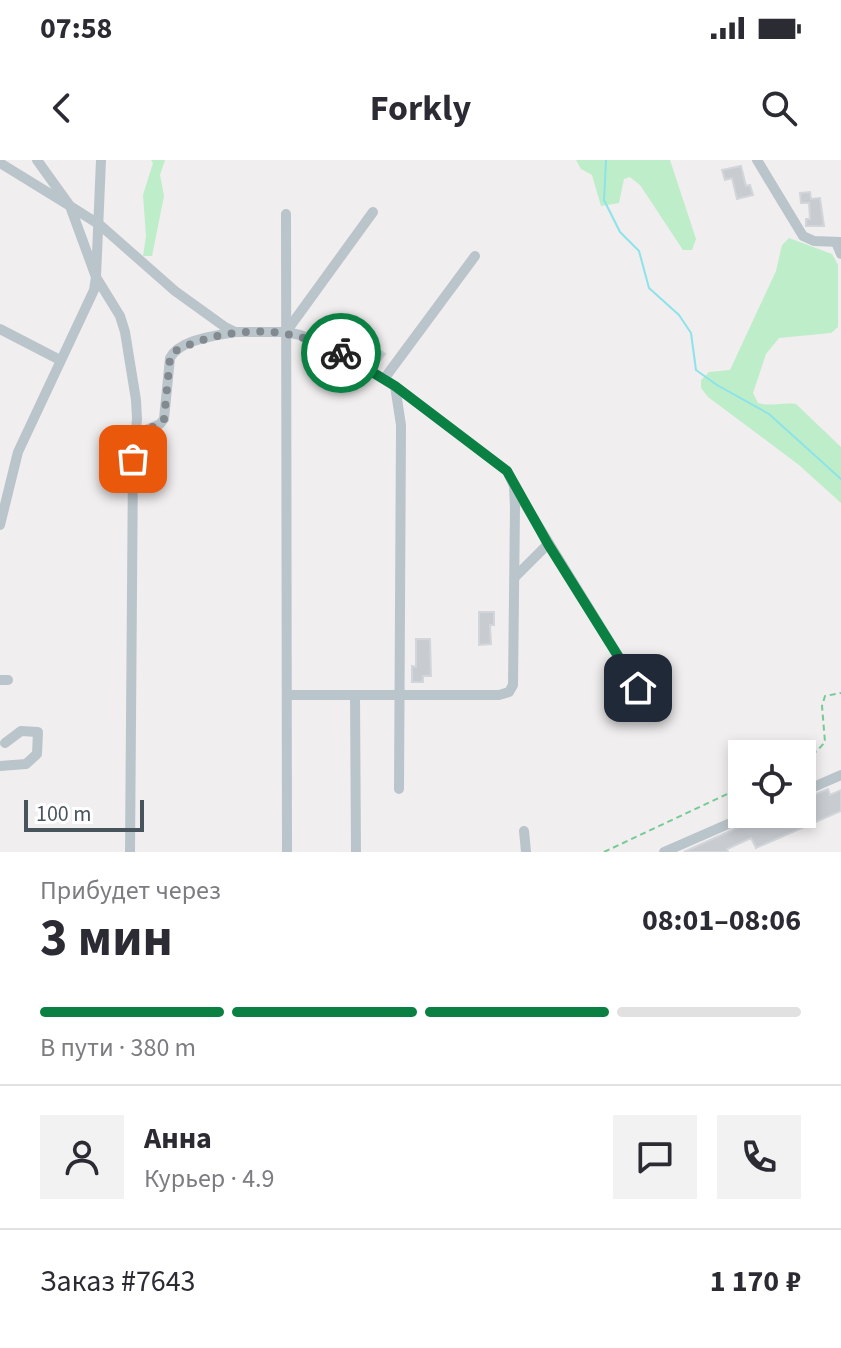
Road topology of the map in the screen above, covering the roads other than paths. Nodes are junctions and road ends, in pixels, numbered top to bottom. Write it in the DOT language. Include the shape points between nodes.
graph roads {
  1 [pos="37,160"];
  2 [pos="101,160"];
  3 [pos="757,160"];
  4 [pos="0,163"];
  5 [pos="70,206"];
  6 [pos="373,212"];
  7 [pos="286,214"];
  8 [pos="100,225"];
  9 [pos="839,242"];
  10 [pos="841,254"];
  11 [pos="475,256"];
  12 [pos="96,277"];
  13 [pos="0,329"];
  14 [pos="235,332"];
  15 [pos="286,332"];
  16 [pos="60,360"];
  17 [pos="384,379"];
  18 [pos="395,386"];
  19 [pos="136,434"];
  20 [pos="514,486"];
  21 [pos="0,525"];
  22 [pos="548,544"];
  23 [pos="515,577"];
  24 [pos="288,695"];
  25 [pos="355,695"];
  26 [pos="399,695"];
  27 [pos="654,714"];
  28 [pos="5,743"];
  29 [pos="0,766"];
  30 [pos="841,775"];
  31 [pos="816,786"];
  32 [pos="399,789"];
  33 [pos="728,825"];
  34 [pos="524,831"];
  35 [pos="682,848"];
  36 [pos="130,852"];
  37 [pos="287,852"];
  38 [pos="356,852"];
  39 [pos="526,852"];
  40 [pos="664,852"];
  1 -- 5 [label="street"];
  2 -- 8 [label="street"];
  3 -- 9 [label="street" via="803,236"];
  4 -- 5 [label="street"];
  5 -- 8 [label="street"];
  5 -- 12 [label="street"];
  6 -- 15 [label="street"];
  7 -- 15 [label="street"];
  8 -- 12 [label="street"];
  8 -- 14 [label="street" via="175,291"];
  9 -- 10 [label="street"];
  11 -- 17 [label="street"];
  12 -- 16 [label="street"];
  12 -- 19 [label="street" via="125,332"];
  13 -- 16 [label="street"];
  14 -- 15 [label="street"];
  14 -- 19 [label="street" via="173,352 164,419"];
  15 -- 17 [label="street" via="332,348"];
  15 -- 24 [label="street"];
  16 -- 21 [label="street" via="18,452"];
  17 -- 18 [label="street"];
  18 -- 20 [label="street" via="507,471"];
  18 -- 26 [label="street" via="401,425"];
  19 -- 36 [label="street"];
  20 -- 22 [label="street"];
  20 -- 23 [label="street"];
  22 -- 23 [label="street"];
  22 -- 27 [label="street"];
  23 -- 26 [label="street" via="509,692"];
  24 -- 25 [label="street"];
  24 -- 37 [label="street"];
  25 -- 26 [label="street"];
  25 -- 38 [label="street"];
  26 -- 32 [label="street"];
  28 -- 29 [label="street" via="21,731 38,732 37,754 26,764"];
  30 -- 31 [label="street"];
  33 -- 35 [label="street"];
  34 -- 39 [label="street"];
  35 -- 40 [label="street"];
}
